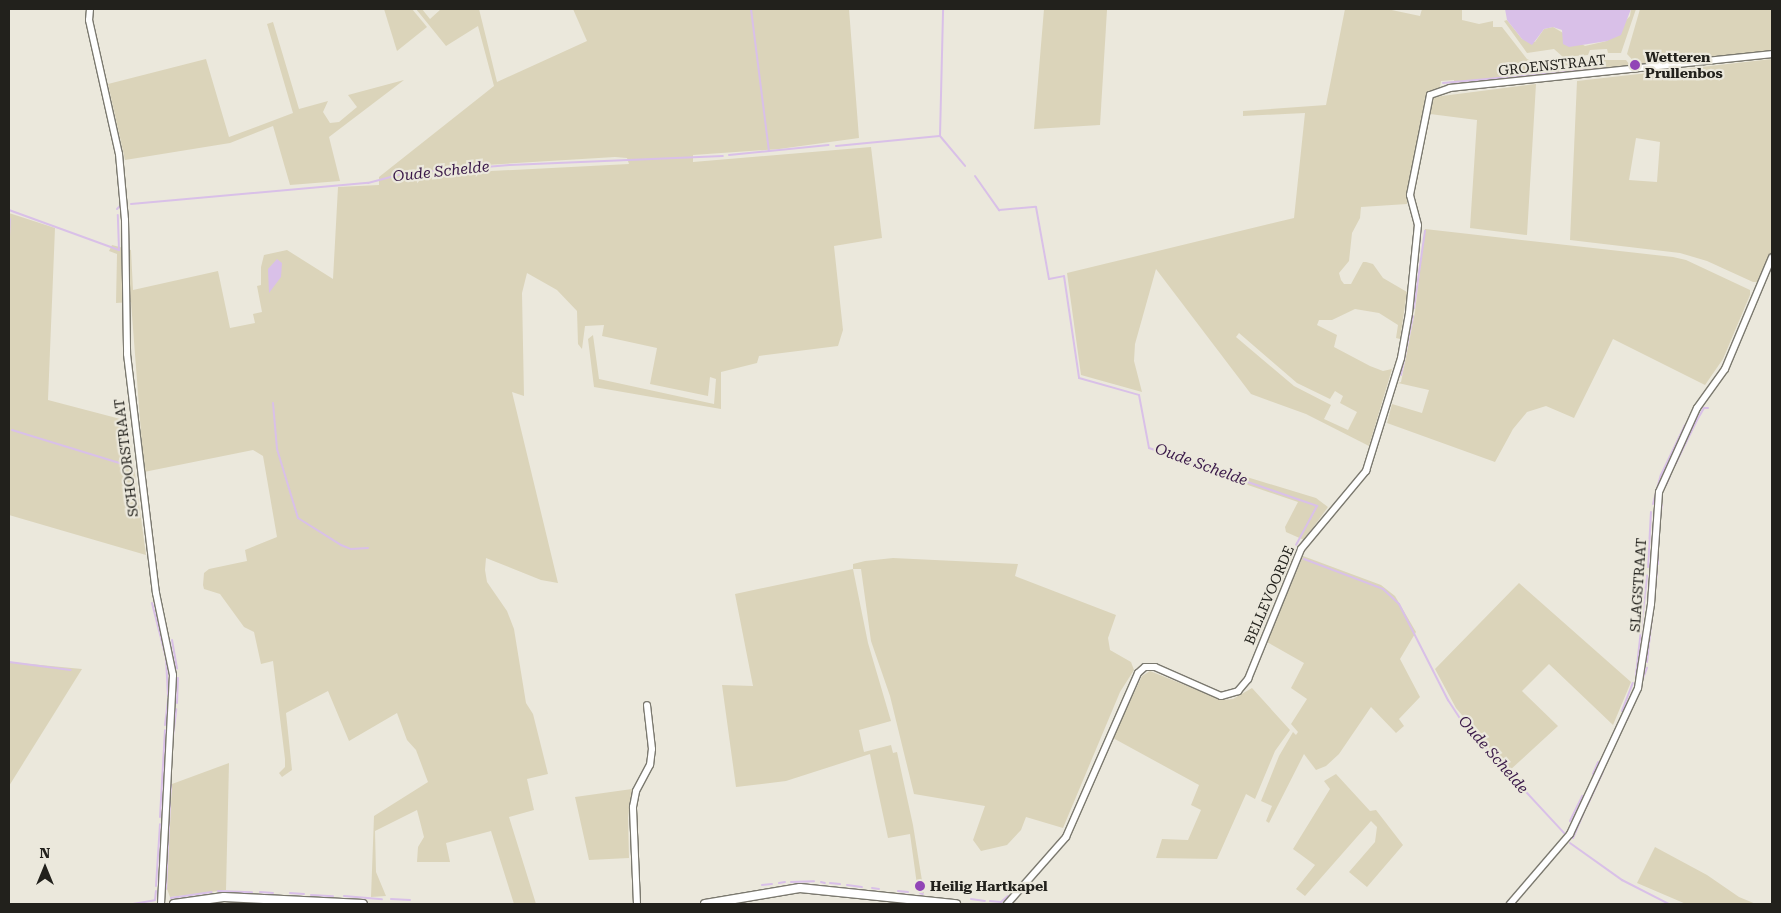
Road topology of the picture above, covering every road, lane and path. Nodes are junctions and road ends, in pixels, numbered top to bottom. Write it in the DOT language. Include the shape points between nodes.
graph roads {
  1 [pos="90,9"];
  2 [pos="1772,54"];
  3 [pos="1428,99"];
  4 [pos="1772,257"];
  5 [pos="647,705"];
  6 [pos="161,904"];
  7 [pos="174,904"];
  8 [pos="364,904"];
  9 [pos="638,904"];
  10 [pos="705,904"];
  11 [pos="956,904"];
  12 [pos="1007,904"];
  13 [pos="1510,904"];
  1 -- 6 [label="street, SCHOORSTRAAT" via="89,20 119,154 125,220 128,362 156,593 173,675"];
  2 -- 3 [label="street, GROENSTRAAT" via="1450,88 1434,91"];
  3 -- 12 [label="street, BELLEVOORDE" via="1410,195 1418,225 1408,322 1390,397 1366,471 1315,529 1296,559 1248,679 1238,692 1221,696 1155,667 1145,667 1138,673 1068,832"];
  4 -- 13 [label="street, SLAGSTRAAT" via="1725,369 1697,408 1659,492 1651,604 1638,688 1570,834"];
  5 -- 9 [label="street" via="651,757 636,791 633,808"];
  7 -- 8 [label="street" via="243,898"];
  10 -- 11 [label="street" via="800,888"];
}
